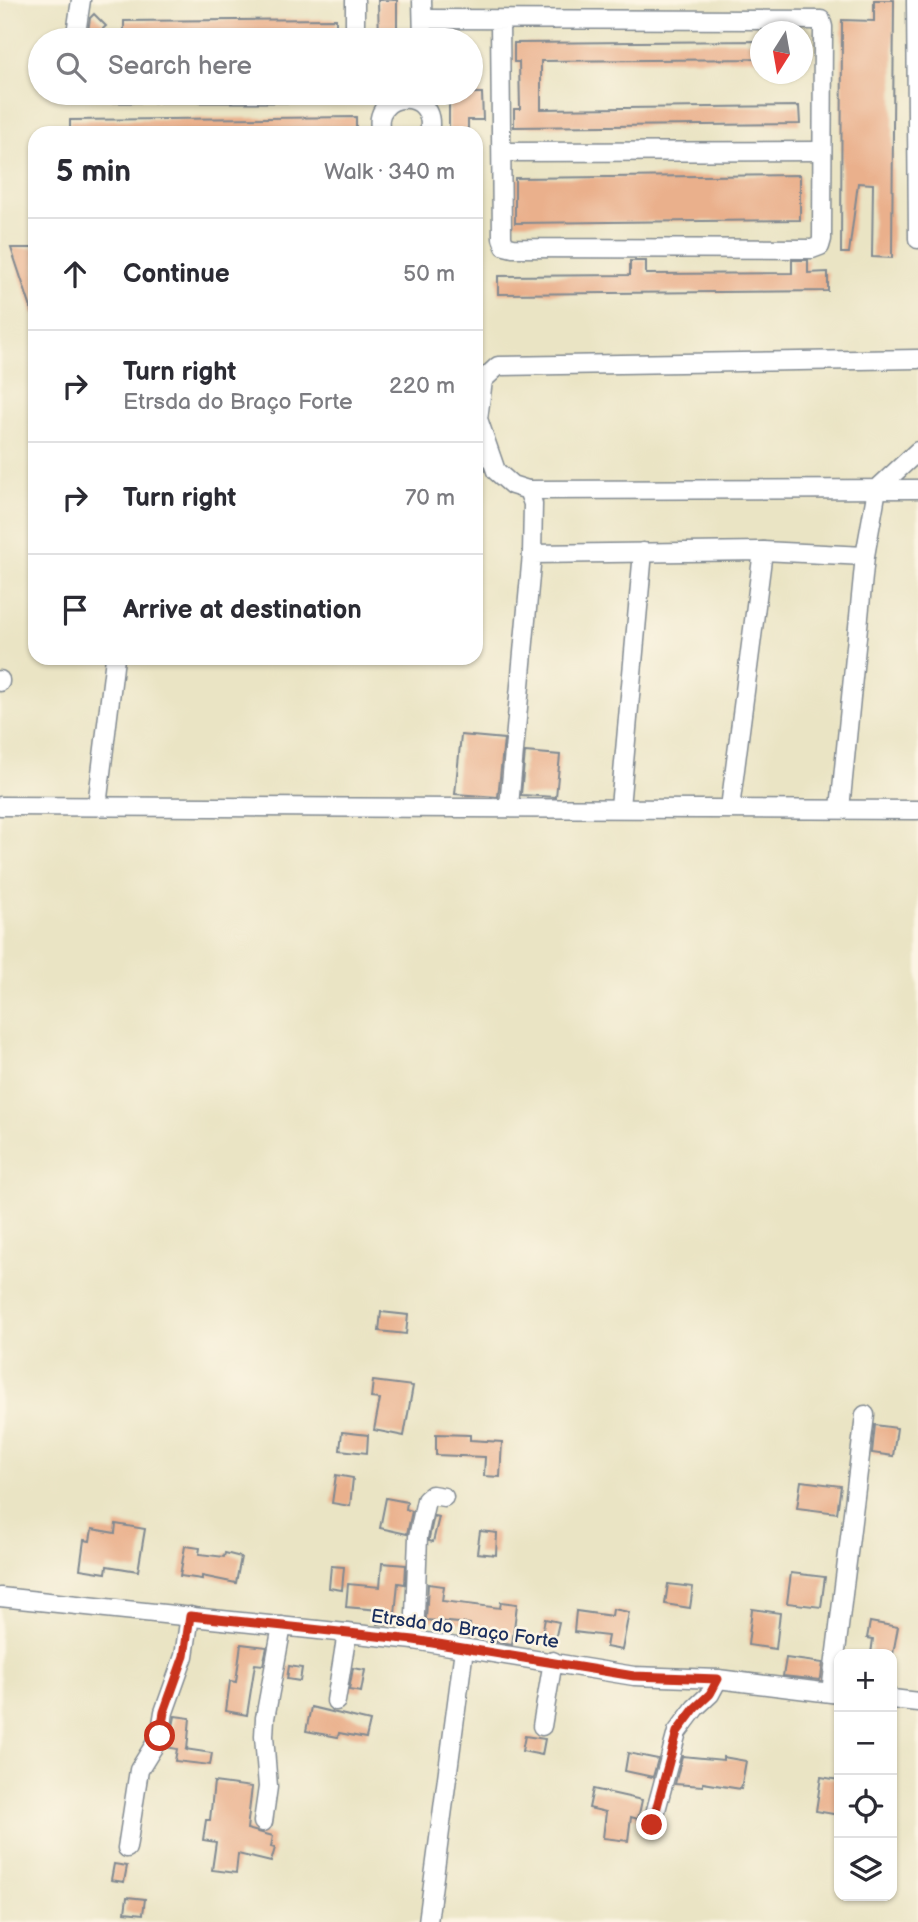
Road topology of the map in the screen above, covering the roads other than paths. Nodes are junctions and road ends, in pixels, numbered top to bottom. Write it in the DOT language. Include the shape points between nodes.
graph roads {
  1 [pos="81,0"];
  2 [pos="355,0"];
  3 [pos="422,0"];
  4 [pos="916,0"];
  5 [pos="423,19"];
  6 [pos="500,20"];
  7 [pos="77,28"];
  8 [pos="355,28"];
  9 [pos="423,28"];
  10 [pos="389,105"];
  11 [pos="426,105"];
  12 [pos="380,126"];
  13 [pos="430,126"];
  14 [pos="822,151"];
  15 [pos="502,152"];
  16 [pos="918,240"];
  17 [pos="918,359"];
  18 [pos="483,380"];
  19 [pos="483,435"];
  20 [pos="918,451"];
  21 [pos="877,489"];
  22 [pos="918,489"];
  23 [pos="528,490"];
  24 [pos="763,551"];
  25 [pos="643,552"];
  26 [pos="532,554"];
  27 [pos="865,556"];
  28 [pos="114,665"];
  29 [pos="0,806"];
  30 [pos="97,806"];
  31 [pos="509,806"];
  32 [pos="620,807"];
  33 [pos="730,808"];
  34 [pos="840,809"];
  35 [pos="918,810"];
  36 [pos="865,1415"];
  37 [pos="444,1497"];
  38 [pos="0,1597"];
  39 [pos="190,1616"];
  40 [pos="282,1626"];
  41 [pos="347,1633"];
  42 [pos="414,1640"];
  43 [pos="464,1649"];
  44 [pos="840,1649"];
  45 [pos="553,1661"];
  46 [pos="718,1679"];
  47 [pos="918,1683"];
  48 [pos="834,1693"];
  49 [pos="897,1700"];
  50 [pos="336,1701"];
  51 [pos="917,1702"];
  52 [pos="542,1726"];
  53 [pos="263,1822"];
  54 [pos="652,1825"];
  55 [pos="127,1848"];
  56 [pos="428,1922"];
  1 -- 7 [label="street"];
  2 -- 8 [label="street"];
  3 -- 5 [label="street"];
  4 -- 16 [label="street"];
  5 -- 6 [label="street"];
  5 -- 9 [label="street"];
  6 -- 14 [label="street" via="821,20"];
  6 -- 15 [label="street"];
  10 -- 12 [label="street" via="381,113"];
  11 -- 13 [label="street"];
  14 -- 15 [label="street"];
  14 -- 15 [label="street" via="822,239 820,246 812,249 505,246"];
  17 -- 18 [label="street" via="498,366"];
  19 -- 23 [label="street" via="496,471 512,485"];
  20 -- 21 [label="street"];
  21 -- 22 [label="street"];
  21 -- 23 [label="street"];
  21 -- 27 [label="street"];
  23 -- 26 [label="street" via="533,504"];
  24 -- 25 [label="street"];
  24 -- 27 [label="street"];
  24 -- 33 [label="street"];
  25 -- 26 [label="street"];
  25 -- 32 [label="street"];
  26 -- 31 [label="street"];
  27 -- 34 [label="street"];
  28 -- 30 [label="street"];
  29 -- 30 [label="street"];
  30 -- 31 [label="street"];
  31 -- 32 [label="street"];
  32 -- 33 [label="street"];
  33 -- 34 [label="street"];
  34 -- 35 [label="street"];
  36 -- 44 [label="street"];
  37 -- 42 [label="street" via="432,1495 426,1500 418,1537"];
  38 -- 39 [label="street, Etrsda do Braço Forte"];
  39 -- 40 [label="street, Etrsda do Braço Forte"];
  39 -- 55 [label="street" via="184,1656 160,1736 139,1770"];
  40 -- 41 [label="street, Etrsda do Braço Forte"];
  40 -- 53 [label="street" via="265,1718 268,1787"];
  41 -- 42 [label="street, Etrsda do Braço Forte"];
  41 -- 50 [label="street"];
  42 -- 43 [label="street, Etrsda do Braço Forte"];
  43 -- 45 [label="street, Etrsda do Braço Forte"];
  43 -- 56 [label="street"];
  45 -- 46 [label="street, Etrsda do Braço Forte" via="634,1676"];
  45 -- 52 [label="street"];
  46 -- 48 [label="street, Etrsda do Braço Forte"];
  46 -- 54 [label="street" via="677,1732"];
  47 -- 51 [label="street"];
  49 -- 51 [label="street"];
}
